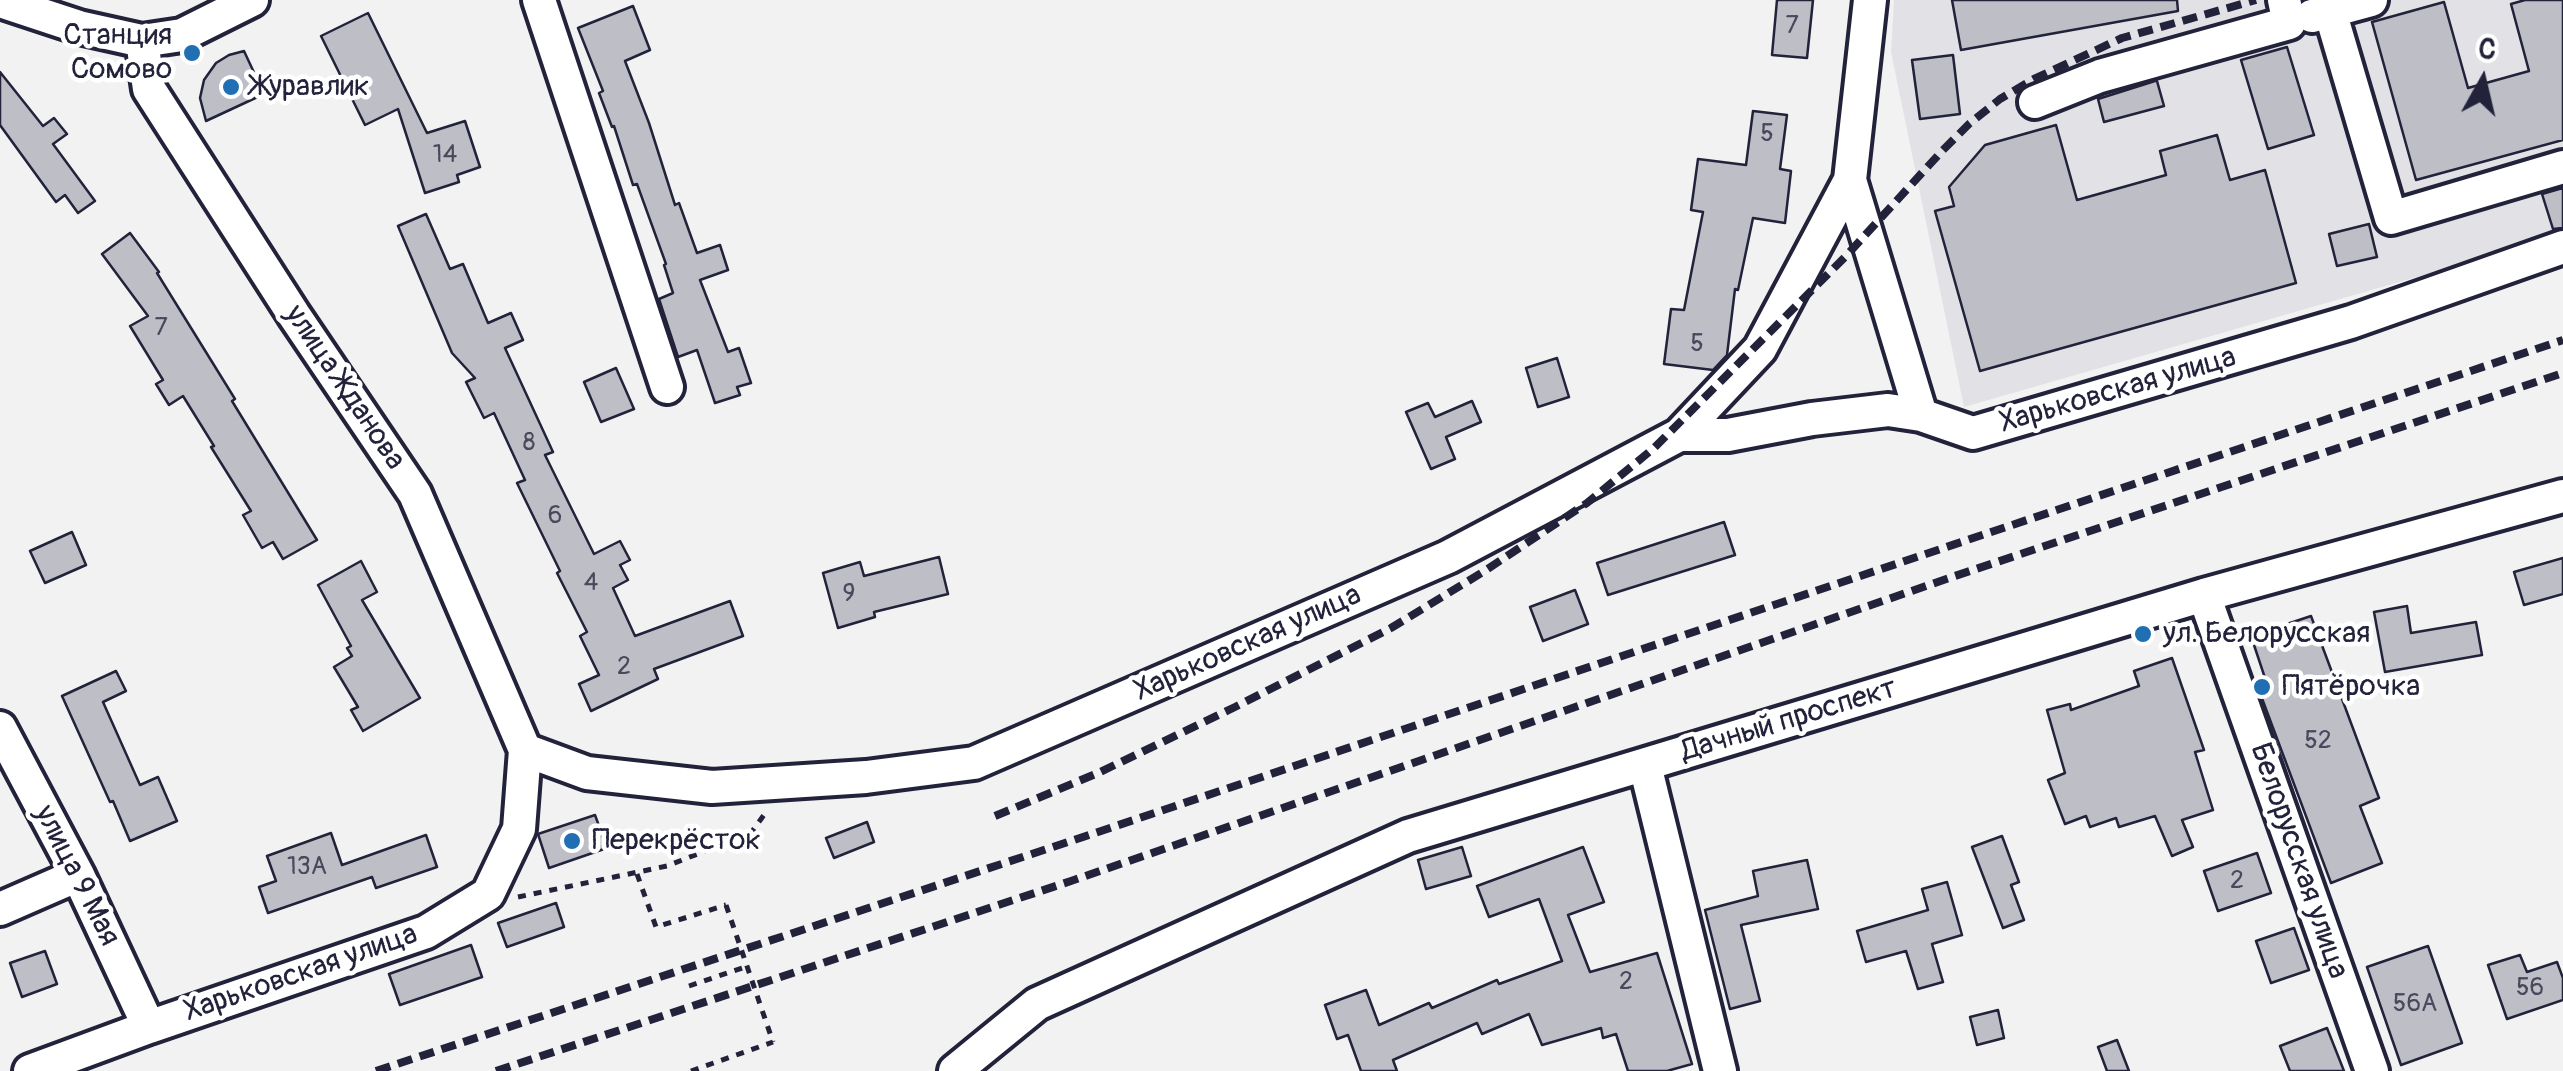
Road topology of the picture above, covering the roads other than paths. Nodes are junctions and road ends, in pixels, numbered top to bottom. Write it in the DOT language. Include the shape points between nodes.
graph roads {
  1 [pos="252,0"];
  2 [pos="539,0"];
  3 [pos="1870,0"];
  4 [pos="2371,0"];
  5 [pos="0,1"];
  6 [pos="2286,11"];
  7 [pos="2330,11"];
  8 [pos="142,42"];
  9 [pos="2036,102"];
  10 [pos="2563,167"];
  11 [pos="1850,180"];
  12 [pos="2563,247"];
  13 [pos="667,387"];
  14 [pos="1921,415"];
  15 [pos="1679,435"];
  16 [pos="2563,496"];
  17 [pos="2204,595"];
  18 [pos="0,728"];
  19 [pos="525,750"];
  20 [pos="1645,765"];
  21 [pos="78,875"];
  22 [pos="0,908"];
  23 [pos="149,1027"];
  24 [pos="30,1071"];
  25 [pos="955,1071"];
  26 [pos="1720,1071"];
  27 [pos="2372,1071"];
  1 -- 8 [label="street" via="182,35"];
  2 -- 13 [label="street"];
  3 -- 11 [label="street"];
  4 -- 7 [label="street"];
  5 -- 8 [label="street"];
  6 -- 7 [label="street"];
  6 -- 9 [label="street"];
  7 -- 10 [label="street" via="2391,218"];
  8 -- 19 [label="street, улица Жданова" via="149,89 415,494"];
  11 -- 14 [label="street"];
  11 -- 15 [label="street" via="1760,349"];
  12 -- 14 [label="street, Харьковская улица" via="2351,322 1973,433"];
  14 -- 15 [label="street, Харьковская улица" via="1888,410 1728,435"];
  15 -- 19 [label="street, Харьковская улица" via="1448,557 974,763 712,788 587,773"];
  16 -- 17 [label="street, Дачный проспект"];
  17 -- 20 [label="street, Дачный проспект"];
  17 -- 27 [label="street, Белорусская улица"];
  18 -- 21 [label="street, улица 9 Мая"];
  19 -- 23 [label="street, Харьковская улица" via="519,830 488,894 426,932"];
  20 -- 25 [label="street, Дачный проспект" via="1408,836 1036,1004"];
  20 -- 26 [label="street"];
  21 -- 22 [label="street"];
  21 -- 23 [label="street, улица 9 Мая"];
  23 -- 24 [label="street, Харьковская улица"];
}
